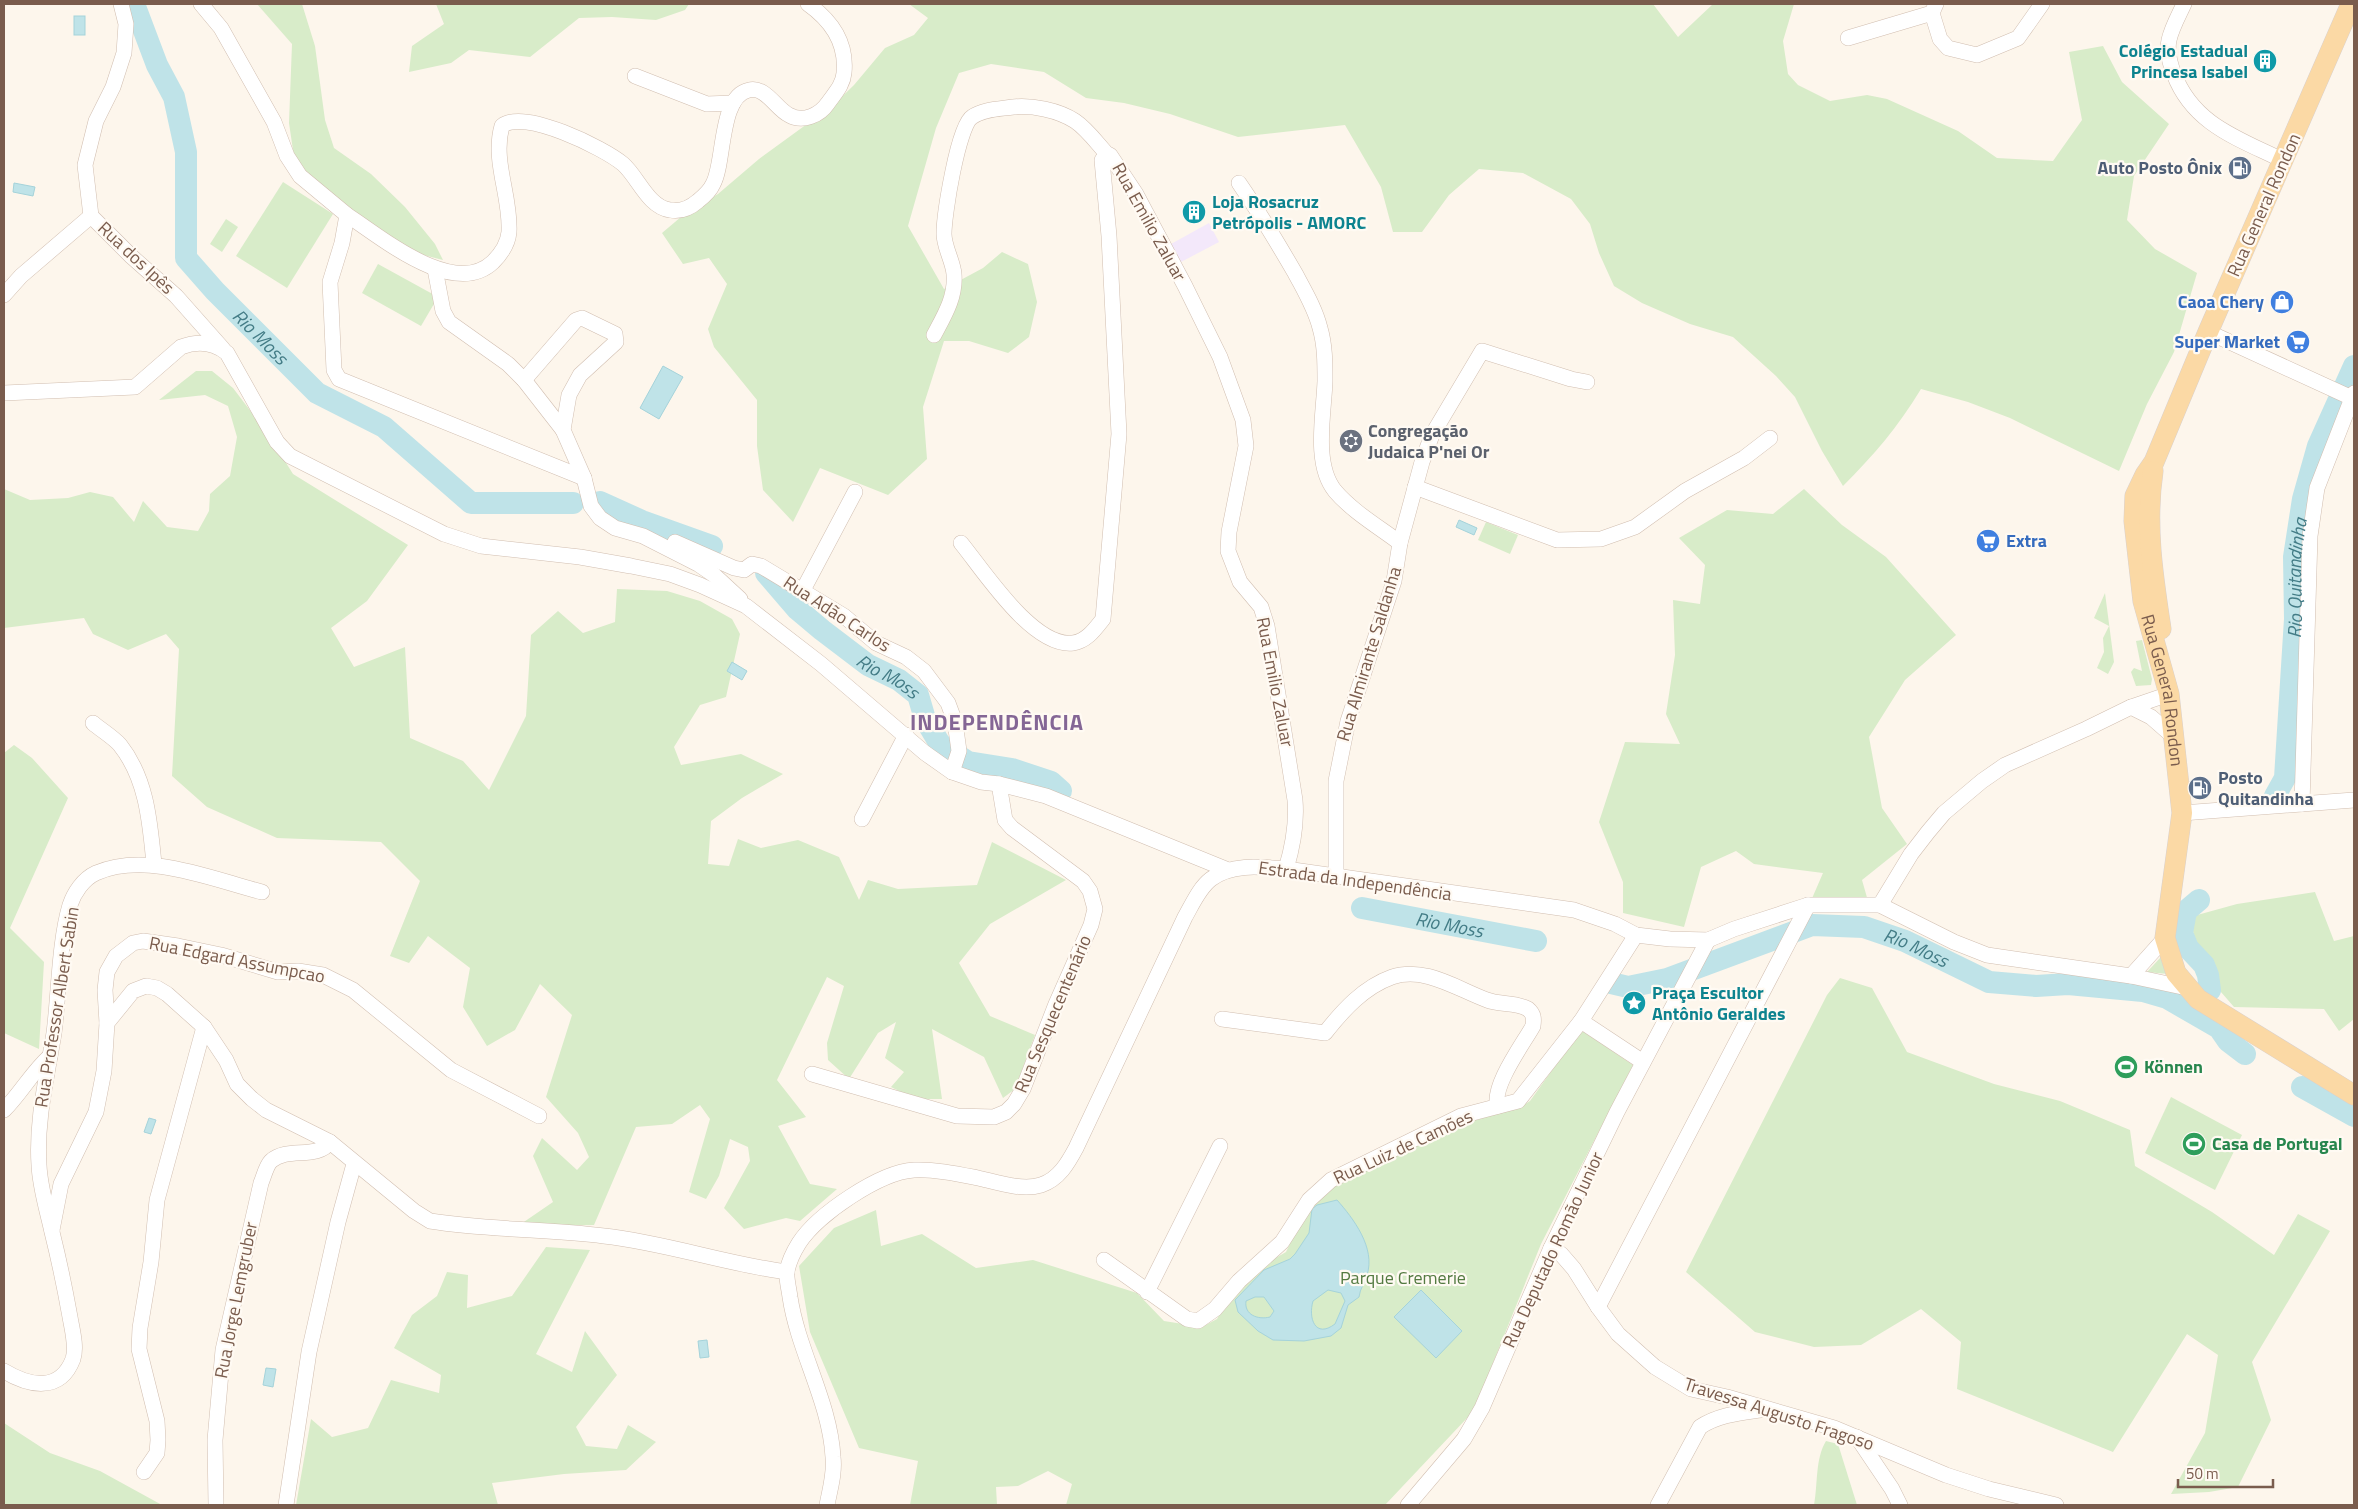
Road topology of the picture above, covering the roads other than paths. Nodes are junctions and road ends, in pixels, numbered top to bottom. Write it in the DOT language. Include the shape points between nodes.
graph roads {
  1 [pos="121,4"];
  2 [pos="201,4"];
  3 [pos="808,4"];
  4 [pos="2042,4"];
  5 [pos="2184,4"];
  6 [pos="2351,4"];
  7 [pos="1934,8"];
  8 [pos="1848,38"];
  9 [pos="636,76"];
  10 [pos="733,104"];
  11 [pos="1107,154"];
  12 [pos="2282,160"];
  13 [pos="1239,183"];
  14 [pos="347,215"];
  15 [pos="91,216"];
  16 [pos="435,269"];
  17 [pos="4,295"];
  18 [pos="2208,332"];
  19 [pos="934,335"];
  20 [pos="227,353"];
  21 [pos="524,380"];
  22 [pos="1587,382"];
  23 [pos="4,393"];
  24 [pos="2352,396"];
  25 [pos="563,430"];
  26 [pos="1770,438"];
  27 [pos="2154,462"];
  28 [pos="584,478"];
  29 [pos="1416,488"];
  30 [pos="855,492"];
  31 [pos="643,536"];
  32 [pos="961,543"];
  33 [pos="1400,543"];
  34 [pos="803,590"];
  35 [pos="746,606"];
  36 [pos="2168,689"];
  37 [pos="2131,707"];
  38 [pos="93,723"];
  39 [pos="906,735"];
  40 [pos="2175,738"];
  41 [pos="952,772"];
  42 [pos="999,784"];
  43 [pos="2354,800"];
  44 [pos="2302,804"];
  45 [pos="2182,813"];
  46 [pos="862,819"];
  47 [pos="154,864"];
  48 [pos="1286,869"];
  49 [pos="1228,870"];
  50 [pos="1336,876"];
  51 [pos="262,892"];
  52 [pos="1808,905"];
  53 [pos="1880,905"];
  54 [pos="1636,935"];
  55 [pos="2165,938"];
  56 [pos="1707,941"];
  57 [pos="2131,976"];
  58 [pos="2187,988"];
  59 [pos="1222,1019"];
  60 [pos="1581,1021"];
  61 [pos="107,1023"];
  62 [pos="204,1027"];
  63 [pos="50,1056"];
  64 [pos="1643,1062"];
  65 [pos="812,1074"];
  66 [pos="2354,1096"];
  67 [pos="1498,1106"];
  68 [pos="4,1110"];
  69 [pos="539,1116"];
  70 [pos="330,1142"];
  71 [pos="1220,1146"];
  72 [pos="354,1164"];
  73 [pos="52,1230"];
  74 [pos="1551,1248"];
  75 [pos="1104,1260"];
  76 [pos="787,1272"];
  77 [pos="1147,1292"];
  78 [pos="1598,1307"];
  79 [pos="4,1371"];
  80 [pos="1767,1409"];
  81 [pos="1857,1437"];
  82 [pos="144,1472"];
  83 [pos="216,1505"];
  84 [pos="286,1505"];
  85 [pos="827,1505"];
  86 [pos="1408,1505"];
  87 [pos="1658,1505"];
  88 [pos="1900,1505"];
  89 [pos="2053,1505"];
  1 -- 15 [label="street, Rua dos Ipês" via="126,24 124,54 113,87 96,121 85,165"];
  2 -- 14 [label="street" via="221,28 300,176"];
  3 -- 10 [label="street" via="820,12 836,32 846,56 841,85 826,106 814,116 795,117 760,91 752,89 742,92"];
  4 -- 7 [label="street" via="2018,38 1977,55 1948,48 1940,39"];
  5 -- 12 [label="street" via="2169,41 2170,63 2189,102 2204,119 2224,132"];
  6 -- 12 [label="main road, Rua General Rondon"];
  7 -- 8 [label="street"];
  9 -- 10 [label="street" via="707,104"];
  10 -- 16 [label="street" via="713,184 703,197 684,210 662,208 623,164 608,154 551,126 524,120 507,122 500,134 499,155 509,233 501,254 490,265 471,273 447,273"];
  11 -- 19 [label="street" via="1075,121 1041,109 1025,106 1006,108 972,117 964,127 948,195 944,235 954,275 950,305"];
  11 -- 32 [label="street, Rua Emilio Zaluar" via="1102,160 1110,246 1119,434 1102,619 1092,634 1075,643 1050,638 1008,602"];
  11 -- 48 [label="street, Rua Emilio Zaluar" via="1114,158 1136,194 1185,286 1220,356 1243,420 1246,446 1228,551 1240,582 1260,607 1267,626 1295,800 1294,842"];
  12 -- 18 [label="main road, Rua General Rondon"];
  13 -- 33 [label="street" via="1276,240 1309,299 1320,327 1324,352 1322,411 1326,476 1349,506"];
  14 -- 16 [label="street"];
  14 -- 28 [label="street" via="330,282 334,370 339,379"];
  15 -- 17 [label="street" via="20,276"];
  15 -- 20 [label="street, Rua dos Ipês" via="176,296"];
  16 -- 21 [label="street" via="442,311 449,322 508,364"];
  18 -- 24 [label="street" via="2332,390"];
  18 -- 27 [label="main road, Rua General Rondon"];
  20 -- 23 [label="street" via="216,344 181,346 135,387"];
  20 -- 35 [label="street, Rua dos Ipês" via="277,442 290,456 444,534 481,546 580,557 670,574"];
  21 -- 25 [label="street"];
  21 -- 25 [label="street" via="576,320 582,318 615,334 616,342 580,376 570,395"];
  22 -- 29 [label="street, Rua Almirante Saldanha" via="1482,351 1432,435"];
  24 -- 44 [label="street" via="2317,488 2311,527"];
  25 -- 28 [label="street"];
  26 -- 29 [label="street" via="1744,458 1685,491 1635,528 1601,539 1556,540"];
  27 -- 36 [label="main road, Rua General Rondon" via="2149,537"];
  27 -- 36 [label="main road, Rua General Rondon" via="2135,496 2134,521 2143,601"];
  28 -- 31 [label="street" via="591,506 600,518 615,528"];
  29 -- 33 [label="street, Rua Almirante Saldanha"];
  30 -- 34 [label="street"];
  31 -- 34 [label="street, Rua Adão Carlos" via="653,533 744,570 752,564 761,566"];
  31 -- 35 [label="street" via="698,564"];
  33 -- 50 [label="street, Rua Almirante Saldanha" via="1394,581 1341,751 1336,782"];
  34 -- 41 [label="street, Rua Adão Carlos" via="844,616 876,643 906,657 924,671 948,703 955,722 959,751"];
  35 -- 39 [label="street"];
  36 -- 37 [label="street"];
  36 -- 40 [label="main road, Rua General Rondon"];
  37 -- 40 [label="street" via="2151,717"];
  37 -- 53 [label="street" via="2005,765 1982,781 1944,813 1928,832"];
  38 -- 47 [label="street" via="119,744 138,778 150,820"];
  39 -- 41 [label="street"];
  39 -- 46 [label="street"];
  40 -- 45 [label="main road, Rua General Rondon"];
  41 -- 42 [label="street" via="981,782"];
  42 -- 49 [label="street" via="1046,796"];
  42 -- 65 [label="street, Rua Sesquecentenário" via="1005,820 1083,881 1095,909 1023,1089 1014,1104 994,1117 957,1116"];
  43 -- 44 [label="street"];
  44 -- 45 [label="street"];
  45 -- 55 [label="main road, Rua General Rondon"];
  47 -- 51 [label="street, Rua Professor Albert Sabin"];
  47 -- 63 [label="street, Rua Professor Albert Sabin" via="129,864 101,871 85,880 77,891 70,904 66,928"];
  48 -- 49 [label="street, Estrada da Independência" via="1256,866"];
  48 -- 50 [label="street, Estrada da Independência"];
  49 -- 76 [label="street, Estrada da Independência" via="1210,879 1199,892 1076,1148 1054,1178 1040,1186 1019,1186 942,1172 915,1170 892,1173 854,1195 811,1229 800,1242"];
  50 -- 54 [label="street, Estrada da Independência" via="1574,910"];
  52 -- 53 [label="street, Estrada da Independência"];
  52 -- 56 [label="street, Estrada da Independência"];
  52 -- 78 [label="street"];
  53 -- 57 [label="street, Estrada da Independência" via="1987,955"];
  54 -- 56 [label="street, Estrada da Independência"];
  54 -- 60 [label="street, Rua Luiz de Camões"];
  55 -- 57 [label="street"];
  55 -- 58 [label="main road, Rua General Rondon" via="2176,973"];
  56 -- 64 [label="street, Rua Deputado Romão Junior"];
  57 -- 58 [label="street, Estrada da Independência"];
  58 -- 66 [label="main road, Rua General Rondon" via="2198,999"];
  59 -- 67 [label="street" via="1325,1033 1363,993 1392,977 1416,973 1447,982 1488,1001 1522,1006 1532,1013 1533,1026 1498,1088"];
  60 -- 64 [label="street"];
  60 -- 67 [label="street, Rua Luiz de Camões" via="1518,1101"];
  61 -- 62 [label="street" via="133,991 146,986 167,994"];
  61 -- 69 [label="street, Rua Edgard Assumpcao" via="107,972 116,956 133,943 143,941 178,946 278,972 323,975 353,990 451,1070"];
  61 -- 73 [label="street, Rua Edgard Assumpcao" via="104,1071 96,1112 61,1184"];
  62 -- 70 [label="street" via="238,1084 252,1099 266,1110"];
  62 -- 82 [label="street" via="156,1200 139,1349 157,1421 158,1440 157,1453"];
  63 -- 68 [label="street" via="34,1070"];
  63 -- 73 [label="street, Rua Professor Albert Sabin" via="41,1102 39,1165"];
  64 -- 74 [label="street, Rua Deputado Romão Junior"];
  67 -- 77 [label="street, Rua Luiz de Camões" via="1461,1116 1331,1180 1309,1200 1282,1242 1238,1281 1204,1319 1187,1319"];
  70 -- 72 [label="street"];
  70 -- 83 [label="street, Rua Jorge Lemgruber" via="320,1150 280,1156 270,1162 261,1183 223,1350 215,1440"];
  71 -- 77 [label="street"];
  72 -- 76 [label="street" via="430,1220 604,1236"];
  72 -- 84 [label="street" via="309,1352"];
  73 -- 79 [label="street, Rua Professor Albert Sabin" via="70,1317 74,1357 67,1370 43,1384 30,1384"];
  74 -- 78 [label="street, Travessa Augusto Fragoso" via="1562,1254 1574,1269"];
  74 -- 86 [label="street, Rua Deputado Romão Junior" via="1482,1408 1464,1439"];
  75 -- 77 [label="street, Rua Luiz de Camões"];
  76 -- 85 [label="street" via="793,1317 826,1419 833,1456"];
  78 -- 80 [label="street, Travessa Augusto Fragoso" via="1636,1352 1691,1389"];
  80 -- 81 [label="street, Travessa Augusto Fragoso"];
  80 -- 87 [label="street" via="1710,1420 1700,1427"];
  81 -- 88 [label="street"];
  81 -- 89 [label="street, Travessa Augusto Fragoso" via="1946,1475"];
}
